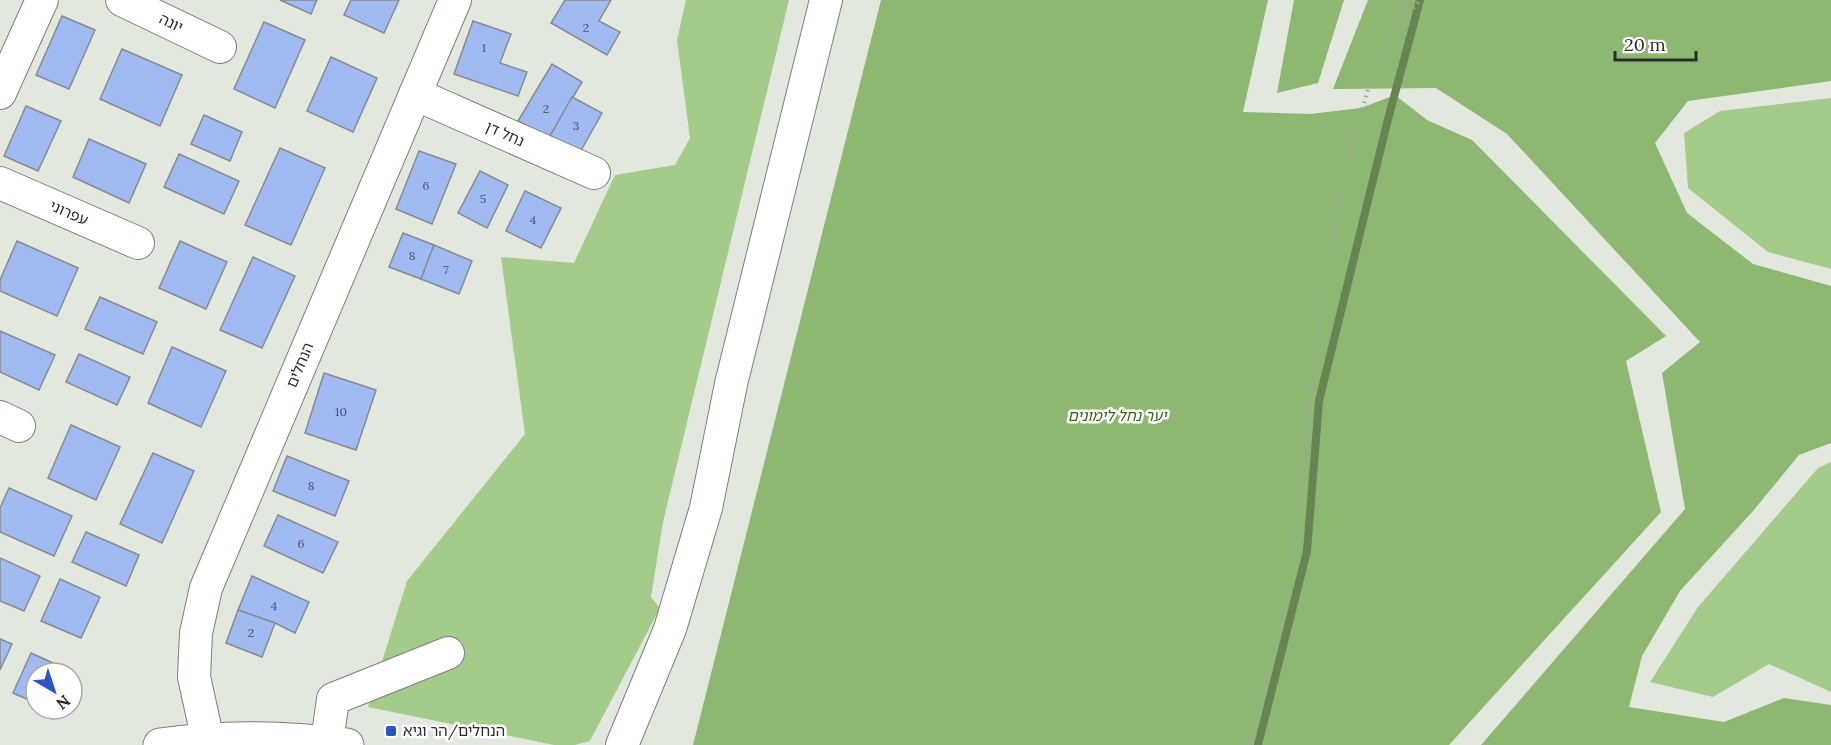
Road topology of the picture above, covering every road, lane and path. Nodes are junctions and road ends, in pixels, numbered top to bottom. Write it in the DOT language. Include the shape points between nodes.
graph roads {
  1 [pos="42,0"];
  2 [pos="123,0"];
  3 [pos="455,0"];
  4 [pos="826,0"];
  5 [pos="1404,0"];
  6 [pos="1420,0"];
  7 [pos="1396,30"];
  8 [pos="220,47"];
  9 [pos="0,93"];
  10 [pos="415,94"];
  11 [pos="594,174"];
  12 [pos="0,183"];
  13 [pos="138,243"];
  14 [pos="448,653"];
  15 [pos="208,742"];
  16 [pos="337,744"];
  17 [pos="160,745"];
  18 [pos="622,745"];
  19 [pos="1248,745"];
  1 -- 9 [label="street"];
  2 -- 8 [label="street, יונה"];
  3 -- 10 [label="street, הנחלים"];
  4 -- 18 [label="street" via="731,384 706,508 670,629"];
  5 -- 7 [label="path"];
  6 -- 7 [label="path"];
  7 -- 19 [label="path" via="1371,80 1343,176 1322,295 1286,606"];
  10 -- 11 [label="street, נחל דן"];
  10 -- 15 [label="street, הנחלים" via="206,588 196,633 194,677"];
  12 -- 13 [label="street, עפרוני"];
  14 -- 16 [label="street" via="333,699"];
  15 -- 16 [label="street" via="270,738"];
  15 -- 17 [label="street"];
}
